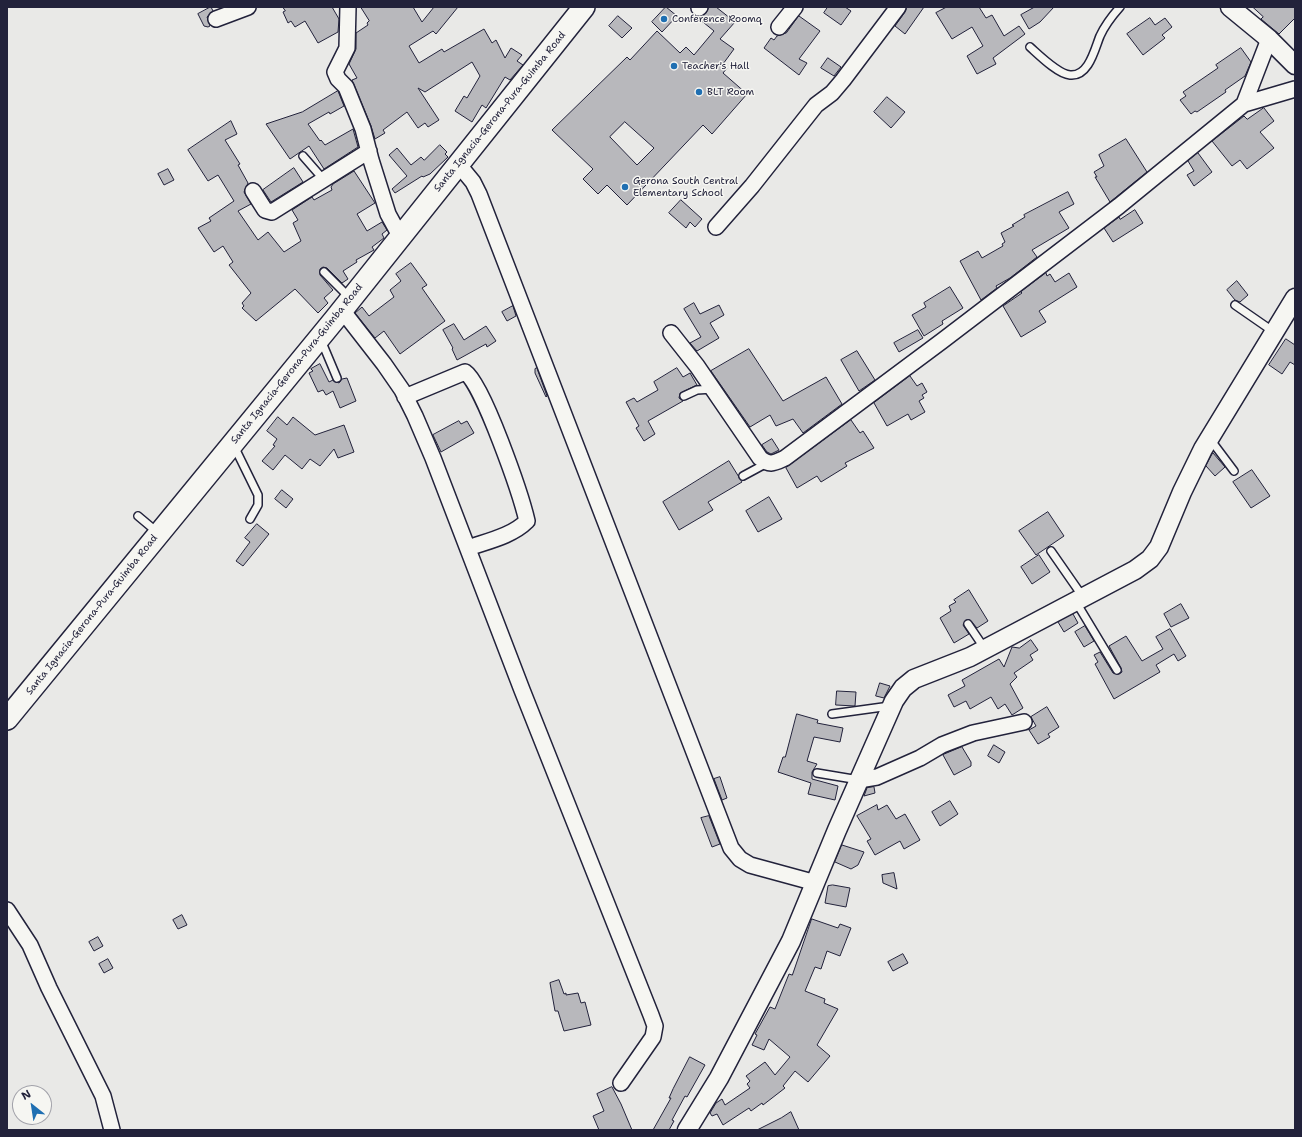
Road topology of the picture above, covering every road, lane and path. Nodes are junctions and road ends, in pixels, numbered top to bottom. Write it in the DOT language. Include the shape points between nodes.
graph roads {
  1 [pos="248,7"];
  2 [pos="348,7"];
  3 [pos="584,7"];
  4 [pos="795,7"];
  5 [pos="898,7"];
  6 [pos="1120,7"];
  7 [pos="1230,7"];
  8 [pos="216,19"];
  9 [pos="779,27"];
  10 [pos="1269,39"];
  11 [pos="1030,47"];
  12 [pos="1295,65"];
  13 [pos="1295,90"];
  14 [pos="1244,104"];
  15 [pos="369,151"];
  16 [pos="303,156"];
  17 [pos="459,164"];
  18 [pos="324,180"];
  19 [pos="253,191"];
  20 [pos="716,227"];
  21 [pos="400,236"];
  22 [pos="324,272"];
  23 [pos="1295,298"];
  24 [pos="347,305"];
  25 [pos="1235,305"];
  26 [pos="1274,332"];
  27 [pos="671,333"];
  28 [pos="320,338"];
  29 [pos="337,378"];
  30 [pos="713,389"];
  31 [pos="684,396"];
  32 [pos="405,397"];
  33 [pos="1210,439"];
  34 [pos="233,444"];
  35 [pos="767,463"];
  36 [pos="1234,471"];
  37 [pos="743,476"];
  38 [pos="138,516"];
  39 [pos="250,519"];
  40 [pos="159,533"];
  41 [pos="468,548"];
  42 [pos="1051,551"];
  43 [pos="1080,599"];
  44 [pos="968,624"];
  45 [pos="985,649"];
  46 [pos="1117,670"];
  47 [pos="892,706"];
  48 [pos="832,714"];
  49 [pos="7,719"];
  50 [pos="1024,722"];
  51 [pos="817,772"];
  52 [pos="859,780"];
  53 [pos="816,883"];
  54 [pos="7,910"];
  55 [pos="621,1083"];
  56 [pos="112,1130"];
  57 [pos="687,1130"];
  1 -- 8 [label="street"];
  2 -- 15 [label="street" via="347,48 335,72 346,88"];
  3 -- 17 [label="main road, Santa Ignacia-Gerona-Pura-Guimba Road"];
  4 -- 9 [label="street"];
  5 -- 20 [label="street" via="836,88 816,105"];
  6 -- 11 [label="lane" via="1100,36 1088,64 1079,74 1070,75 1060,71"];
  7 -- 10 [label="street"];
  10 -- 12 [label="street"];
  10 -- 14 [label="street"];
  13 -- 14 [label="street"];
  14 -- 35 [label="street" via="1119,206 942,342 785,458 772,464"];
  15 -- 18 [label="street"];
  15 -- 21 [label="street" via="388,214"];
  16 -- 18 [label="lane"];
  17 -- 21 [label="main road, Santa Ignacia-Gerona-Pura-Guimba Road"];
  17 -- 53 [label="street" via="479,194 732,848 740,859 750,865"];
  18 -- 19 [label="street" via="272,212 265,210"];
  21 -- 24 [label="main road, Santa Ignacia-Gerona-Pura-Guimba Road"];
  22 -- 24 [label="lane"];
  23 -- 26 [label="street"];
  24 -- 28 [label="main road, Santa Ignacia-Gerona-Pura-Guimba Road"];
  24 -- 32 [label="street"];
  25 -- 26 [label="lane"];
  26 -- 33 [label="street"];
  27 -- 30 [label="street"];
  28 -- 29 [label="lane"];
  28 -- 34 [label="main road, Santa Ignacia-Gerona-Pura-Guimba Road"];
  30 -- 31 [label="lane" via="697,390"];
  30 -- 35 [label="street" via="760,458"];
  32 -- 41 [label="street" via="433,458"];
  32 -- 41 [label="street" via="465,372 476,385 497,432 527,520 521,527 498,538"];
  33 -- 36 [label="lane"];
  33 -- 43 [label="street" via="1182,492 1159,547 1150,559 1135,570"];
  34 -- 39 [label="lane" via="258,495 258,505"];
  34 -- 40 [label="main road, Santa Ignacia-Gerona-Pura-Guimba Road"];
  35 -- 37 [label="lane"];
  38 -- 40 [label="lane"];
  40 -- 49 [label="main road, Santa Ignacia-Gerona-Pura-Guimba Road"];
  41 -- 55 [label="street" via="655,1026 653,1037"];
  42 -- 43 [label="lane"];
  43 -- 45 [label="street"];
  43 -- 46 [label="lane"];
  44 -- 45 [label="lane"];
  45 -- 47 [label="street" via="914,679 903,688"];
  47 -- 48 [label="lane"];
  47 -- 52 [label="street"];
  50 -- 52 [label="street" via="973,733 942,745 877,777"];
  51 -- 52 [label="lane"];
  52 -- 53 [label="street"];
  53 -- 57 [label="street" via="791,941 719,1078"];
  54 -- 56 [label="street" via="30,945 103,1096"];
}
